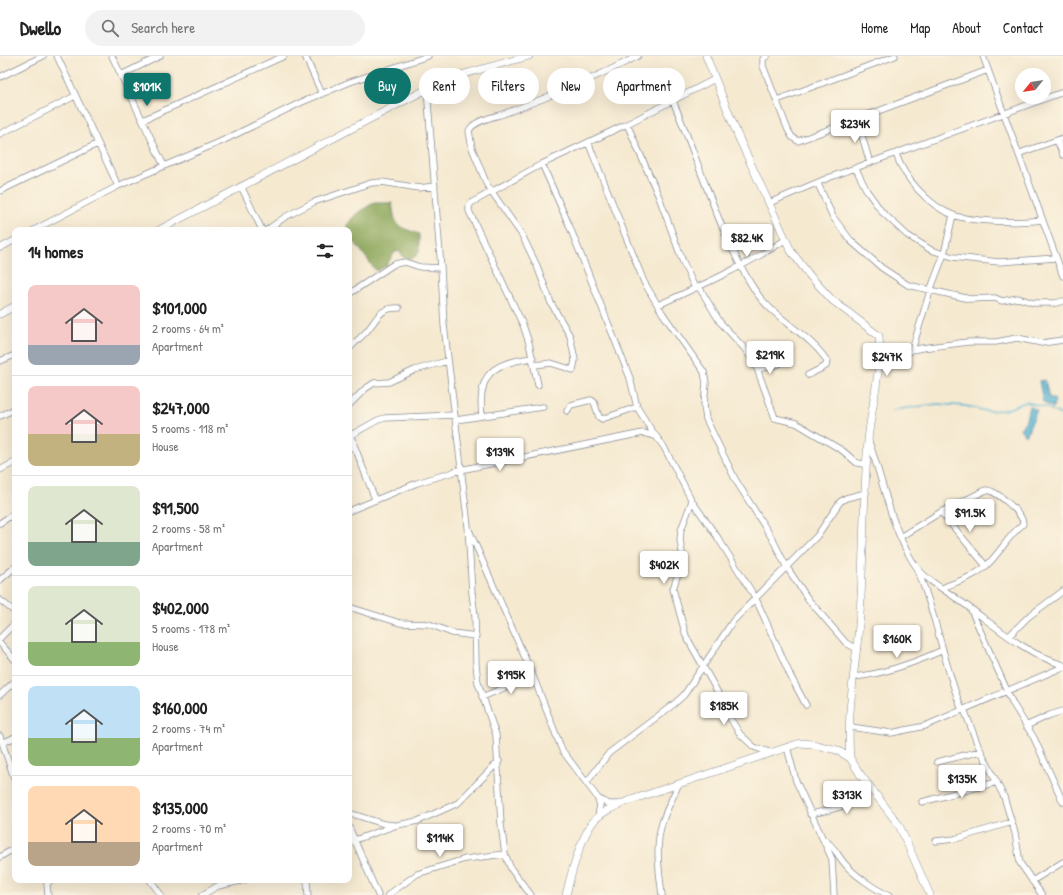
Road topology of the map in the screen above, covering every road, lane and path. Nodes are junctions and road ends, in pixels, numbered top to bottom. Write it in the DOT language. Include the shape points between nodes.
graph roads {
  1 [pos="43,56"];
  2 [pos="57,56"];
  3 [pos="112,56"];
  4 [pos="160,56"];
  5 [pos="284,56"];
  6 [pos="305,56"];
  7 [pos="428,56"];
  8 [pos="529,56"];
  9 [pos="638,56"];
  10 [pos="706,56"];
  11 [pos="767,56"];
  12 [pos="895,56"];
  13 [pos="983,56"];
  14 [pos="988,70"];
  15 [pos="470,73"];
  16 [pos="121,75"];
  17 [pos="0,77"];
  18 [pos="715,79"];
  19 [pos="1063,92"];
  20 [pos="419,93"];
  21 [pos="322,94"];
  22 [pos="685,95"];
  23 [pos="75,96"];
  24 [pos="777,100"];
  25 [pos="428,104"];
  26 [pos="667,104"];
  27 [pos="674,104"];
  28 [pos="1004,114"];
  29 [pos="857,119"];
  30 [pos="143,120"];
  31 [pos="627,124"];
  32 [pos="0,134"];
  33 [pos="1060,138"];
  34 [pos="588,142"];
  35 [pos="97,144"];
  36 [pos="1020,153"];
  37 [pos="896,154"];
  38 [pos="1063,155"];
  39 [pos="870,163"];
  40 [pos="542,164"];
  41 [pos="164,166"];
  42 [pos="856,169"];
  43 [pos="818,184"];
  44 [pos="118,186"];
  45 [pos="241,186"];
  46 [pos="435,186"];
  47 [pos="0,191"];
  48 [pos="492,192"];
  49 [pos="769,203"];
  50 [pos="953,215"];
  51 [pos="1041,220"];
  52 [pos="40,227"];
  53 [pos="165,227"];
  54 [pos="261,227"];
  55 [pos="271,227"];
  56 [pos="785,240"];
  57 [pos="12,242"];
  58 [pos="0,248"];
  59 [pos="944,254"];
  60 [pos="1056,258"];
  61 [pos="741,266"];
  62 [pos="441,268"];
  63 [pos="1063,276"];
  64 [pos="697,287"];
  65 [pos="930,291"];
  66 [pos="352,292"];
  67 [pos="1063,301"];
  68 [pos="658,305"];
  69 [pos="12,308"];
  70 [pos="399,308"];
  71 [pos="0,314"];
  72 [pos="1063,340"];
  73 [pos="352,346"];
  74 [pos="912,350"];
  75 [pos="12,356"];
  76 [pos="533,358"];
  77 [pos="880,360"];
  78 [pos="0,361"];
  79 [pos="447,361"];
  80 [pos="778,364"];
  81 [pos="534,365"];
  82 [pos="758,369"];
  83 [pos="808,375"];
  84 [pos="538,385"];
  85 [pos="352,402"];
  86 [pos="543,407"];
  87 [pos="638,407"];
  88 [pos="12,410"];
  89 [pos="567,411"];
  90 [pos="0,416"];
  91 [pos="482,416"];
  92 [pos="456,418"];
  93 [pos="352,432"];
  94 [pos="655,436"];
  95 [pos="352,438"];
  96 [pos="868,440"];
  97 [pos="354,442"];
  98 [pos="352,445"];
  99 [pos="12,464"];
  100 [pos="867,464"];
  101 [pos="0,470"];
  102 [pos="460,470"];
  103 [pos="866,493"];
  104 [pos="375,499"];
  105 [pos="692,501"];
  106 [pos="352,510"];
  107 [pos="941,512"];
  108 [pos="12,515"];
  109 [pos="0,522"];
  110 [pos="468,526"];
  111 [pos="900,537"];
  112 [pos="786,566"];
  113 [pos="986,566"];
  114 [pos="917,569"];
  115 [pos="12,570"];
  116 [pos="0,580"];
  117 [pos="942,588"];
  118 [pos="1063,591"];
  119 [pos="755,597"];
  120 [pos="0,600"];
  121 [pos="352,608"];
  122 [pos="970,608"];
  123 [pos="12,610"];
  124 [pos="12,626"];
  125 [pos="476,636"];
  126 [pos="1009,636"];
  127 [pos="0,638"];
  128 [pos="0,644"];
  129 [pos="856,649"];
  130 [pos="943,650"];
  131 [pos="12,657"];
  132 [pos="702,666"];
  133 [pos="1063,666"];
  134 [pos="533,676"];
  135 [pos="854,677"];
  136 [pos="12,684"];
  137 [pos="1007,689"];
  138 [pos="0,695"];
  139 [pos="482,697"];
  140 [pos="806,705"];
  141 [pos="963,710"];
  142 [pos="1063,711"];
  143 [pos="1026,726"];
  144 [pos="851,727"];
  145 [pos="0,736"];
  146 [pos="12,738"];
  147 [pos="3,743"];
  148 [pos="787,748"];
  149 [pos="981,751"];
  150 [pos="773,753"];
  151 [pos="850,758"];
  152 [pos="498,761"];
  153 [pos="937,762"];
  154 [pos="12,772"];
  155 [pos="587,782"];
  156 [pos="997,782"];
  157 [pos="678,785"];
  158 [pos="870,787"];
  159 [pos="597,797"];
  160 [pos="922,802"];
  161 [pos="1063,802"];
  162 [pos="620,804"];
  163 [pos="352,814"];
  164 [pos="810,814"];
  165 [pos="598,816"];
  166 [pos="1012,822"];
  167 [pos="397,825"];
  168 [pos="823,838"];
  169 [pos="352,841"];
  170 [pos="936,841"];
  171 [pos="12,850"];
  172 [pos="505,854"];
  173 [pos="0,857"];
  174 [pos="1063,862"];
  175 [pos="1032,881"];
  176 [pos="48,883"];
  177 [pos="152,883"];
  178 [pos="232,883"];
  179 [pos="307,883"];
  180 [pos="873,887"];
  181 [pos="927,894"];
  182 [pos="48,895"];
  183 [pos="161,895"];
  184 [pos="202,895"];
  185 [pos="308,895"];
  186 [pos="378,895"];
  187 [pos="388,895"];
  188 [pos="531,895"];
  189 [pos="566,895"];
  190 [pos="662,895"];
  191 [pos="835,895"];
  192 [pos="877,895"];
  193 [pos="889,895"];
  194 [pos="1041,895"];
  1 -- 17 [label="street"];
  2 -- 23 [label="street"];
  3 -- 16 [label="street"];
  4 -- 16 [label="street"];
  5 -- 30 [label="street"];
  6 -- 21 [label="street"];
  7 -- 21 [label="street" via="365,76"];
  8 -- 15 [label="street"];
  9 -- 48 [label="street" via="606,72 470,128 468,135 472,148"];
  10 -- 18 [label="street"];
  11 -- 24 [label="street" via="763,59 763,66"];
  12 -- 24 [label="street"];
  13 -- 14 [label="street"];
  14 -- 28 [label="street"];
  14 -- 29 [label="street"];
  16 -- 30 [label="street"];
  18 -- 22 [label="street"];
  18 -- 49 [label="street"];
  19 -- 28 [label="street"];
  20 -- 45 [label="street"];
  21 -- 41 [label="street"];
  23 -- 32 [label="street"];
  23 -- 35 [label="street"];
  24 -- 29 [label="street" via="788,130 792,137 798,140"];
  25 -- 46 [label="street"];
  26 -- 31 [label="street"];
  27 -- 61 [label="street"];
  28 -- 36 [label="street"];
  28 -- 37 [label="street"];
  29 -- 39 [label="street"];
  30 -- 41 [label="street"];
  31 -- 34 [label="street"];
  31 -- 64 [label="street" via="659,197 683,262"];
  33 -- 36 [label="street"];
  33 -- 38 [label="street"];
  34 -- 40 [label="street"];
  34 -- 68 [label="street" via="637,268"];
  35 -- 44 [label="street"];
  35 -- 47 [label="street"];
  36 -- 51 [label="street"];
  37 -- 39 [label="street"];
  37 -- 50 [label="street" via="912,184"];
  39 -- 42 [label="street"];
  40 -- 48 [label="street"];
  40 -- 87 [label="street" via="630,378"];
  41 -- 44 [label="street"];
  42 -- 43 [label="street"];
  42 -- 59 [label="street" via="873,202 893,224 918,242"];
  43 -- 49 [label="street"];
  43 -- 65 [label="street" via="833,217 851,241 882,268 908,285"];
  44 -- 52 [label="street"];
  45 -- 53 [label="street"];
  45 -- 54 [label="street"];
  46 -- 55 [label="street" via="419,188 371,183 314,202"];
  46 -- 62 [label="street"];
  48 -- 76 [label="street" via="468,207 523,324"];
  48 -- 81 [label="street" via="522,235 540,272 551,303 571,340 575,360 573,370 551,363"];
  49 -- 56 [label="street"];
  50 -- 51 [label="street" via="1017,222"];
  50 -- 59 [label="street"];
  51 -- 60 [label="street"];
  56 -- 61 [label="street"];
  56 -- 77 [label="street" via="799,263 832,300 878,333"];
  57 -- 58 [label="street"];
  59 -- 60 [label="street" via="1008,263"];
  59 -- 65 [label="street"];
  60 -- 63 [label="street"];
  61 -- 64 [label="street"];
  61 -- 83 [label="street" via="765,303 809,340 827,361 826,366"];
  62 -- 66 [label="street" via="420,267 405,262 394,264"];
  62 -- 79 [label="street"];
  64 -- 68 [label="street"];
  64 -- 82 [label="street" via="720,322 744,348"];
  65 -- 67 [label="street" via="970,299 995,298 1007,301 1018,298 1034,303"];
  65 -- 74 [label="street"];
  68 -- 112 [label="street" via="702,368 706,383 706,419 735,479"];
  69 -- 71 [label="street"];
  70 -- 73 [label="street" via="388,308 384,311"];
  72 -- 74 [label="street" via="1042,343 1012,338 996,342 968,342"];
  74 -- 77 [label="street" via="904,356"];
  75 -- 78 [label="street"];
  76 -- 81 [label="street"];
  76 -- 91 [label="street" via="506,362 486,377 481,395"];
  77 -- 96 [label="street"];
  79 -- 85 [label="street" via="415,370 389,382 374,383"];
  79 -- 92 [label="street"];
  80 -- 82 [label="street"];
  81 -- 84 [label="street"];
  82 -- 100 [label="street" via="775,418 796,423 843,451 857,463"];
  86 -- 91 [label="street"];
  87 -- 89 [label="street" via="602,419 591,400 572,405"];
  87 -- 94 [label="street"];
  88 -- 90 [label="street"];
  91 -- 92 [label="street"];
  92 -- 93 [label="street" via="385,418"];
  92 -- 102 [label="street"];
  94 -- 102 [label="street" via="642,433"];
  94 -- 105 [label="street" via="664,447"];
  95 -- 97 [label="street"];
  96 -- 100 [label="street"];
  96 -- 111 [label="street"];
  97 -- 98 [label="street"];
  97 -- 104 [label="street"];
  99 -- 101 [label="street"];
  100 -- 103 [label="street"];
  102 -- 104 [label="street"];
  102 -- 110 [label="street"];
  103 -- 112 [label="street" via="840,502 821,532"];
  103 -- 129 [label="street"];
  104 -- 106 [label="street"];
  105 -- 119 [label="street"];
  105 -- 132 [label="street" via="681,530 683,558 673,592 686,636"];
  107 -- 111 [label="street"];
  107 -- 113 [label="street"];
  107 -- 113 [label="street" via="986,490 994,492 1018,512 1022,524"];
  108 -- 109 [label="street"];
  110 -- 125 [label="street"];
  110 -- 134 [label="street"];
  111 -- 114 [label="street"];
  112 -- 119 [label="street"];
  112 -- 129 [label="street" via="813,606 846,643"];
  113 -- 117 [label="street"];
  114 -- 117 [label="street"];
  114 -- 130 [label="street"];
  115 -- 116 [label="street"];
  117 -- 122 [label="street"];
  118 -- 126 [label="street" via="1028,617"];
  119 -- 132 [label="street" via="727,628"];
  119 -- 140 [label="street"];
  120 -- 123 [label="street"];
  121 -- 125 [label="street" via="400,623 429,624 452,633"];
  122 -- 126 [label="street"];
  122 -- 137 [label="street"];
  124 -- 127 [label="street"];
  125 -- 139 [label="street" via="476,664"];
  126 -- 133 [label="street" via="1040,656"];
  128 -- 131 [label="street"];
  129 -- 135 [label="street"];
  130 -- 135 [label="street" via="882,673"];
  130 -- 141 [label="street" via="951,683"];
  132 -- 150 [label="street" via="740,734 754,747"];
  132 -- 155 [label="street" via="679,700 609,753"];
  133 -- 137 [label="street"];
  134 -- 139 [label="street"];
  134 -- 155 [label="street" via="562,750"];
  135 -- 144 [label="street"];
  136 -- 138 [label="street"];
  137 -- 141 [label="street"];
  137 -- 143 [label="street"];
  139 -- 152 [label="street" via="495,730"];
  141 -- 144 [label="street" via="931,724 890,733"];
  141 -- 149 [label="street"];
  142 -- 143 [label="street"];
  143 -- 161 [label="street"];
  144 -- 151 [label="street"];
  145 -- 147 [label="street"];
  146 -- 147 [label="street"];
  147 -- 154 [label="street"];
  148 -- 150 [label="street"];
  148 -- 151 [label="street" via="806,743 837,750"];
  148 -- 164 [label="street" via="793,773"];
  149 -- 153 [label="street"];
  149 -- 156 [label="street"];
  150 -- 157 [label="street"];
  151 -- 158 [label="street"];
  152 -- 167 [label="street" via="458,803 418,822"];
  152 -- 172 [label="street"];
  155 -- 159 [label="street"];
  156 -- 160 [label="street"];
  156 -- 166 [label="street"];
  157 -- 162 [label="street"];
  157 -- 190 [label="street" via="660,834 658,862"];
  158 -- 164 [label="street" via="843,807"];
  158 -- 181 [label="street" via="898,825"];
  159 -- 162 [label="street" via="609,804"];
  159 -- 165 [label="street" via="600,805"];
  162 -- 165 [label="street"];
  163 -- 167 [label="street" via="384,824"];
  164 -- 168 [label="street"];
  165 -- 189 [label="street" via="585,836"];
  166 -- 170 [label="street" via="955,839"];
  166 -- 175 [label="street" via="1020,862"];
  167 -- 169 [label="street"];
  168 -- 180 [label="street" via="832,844 849,869"];
  168 -- 191 [label="street" via="833,864"];
  169 -- 186 [label="street"];
  171 -- 173 [label="street"];
  172 -- 187 [label="street" via="465,860 417,874"];
  172 -- 188 [label="street" via="511,869"];
  174 -- 175 [label="street"];
  175 -- 194 [label="street"];
  176 -- 182 [label="street"];
  177 -- 183 [label="street"];
  178 -- 184 [label="street" via="218,886"];
  179 -- 185 [label="street"];
  180 -- 192 [label="street"];
  180 -- 193 [label="street"];
}
